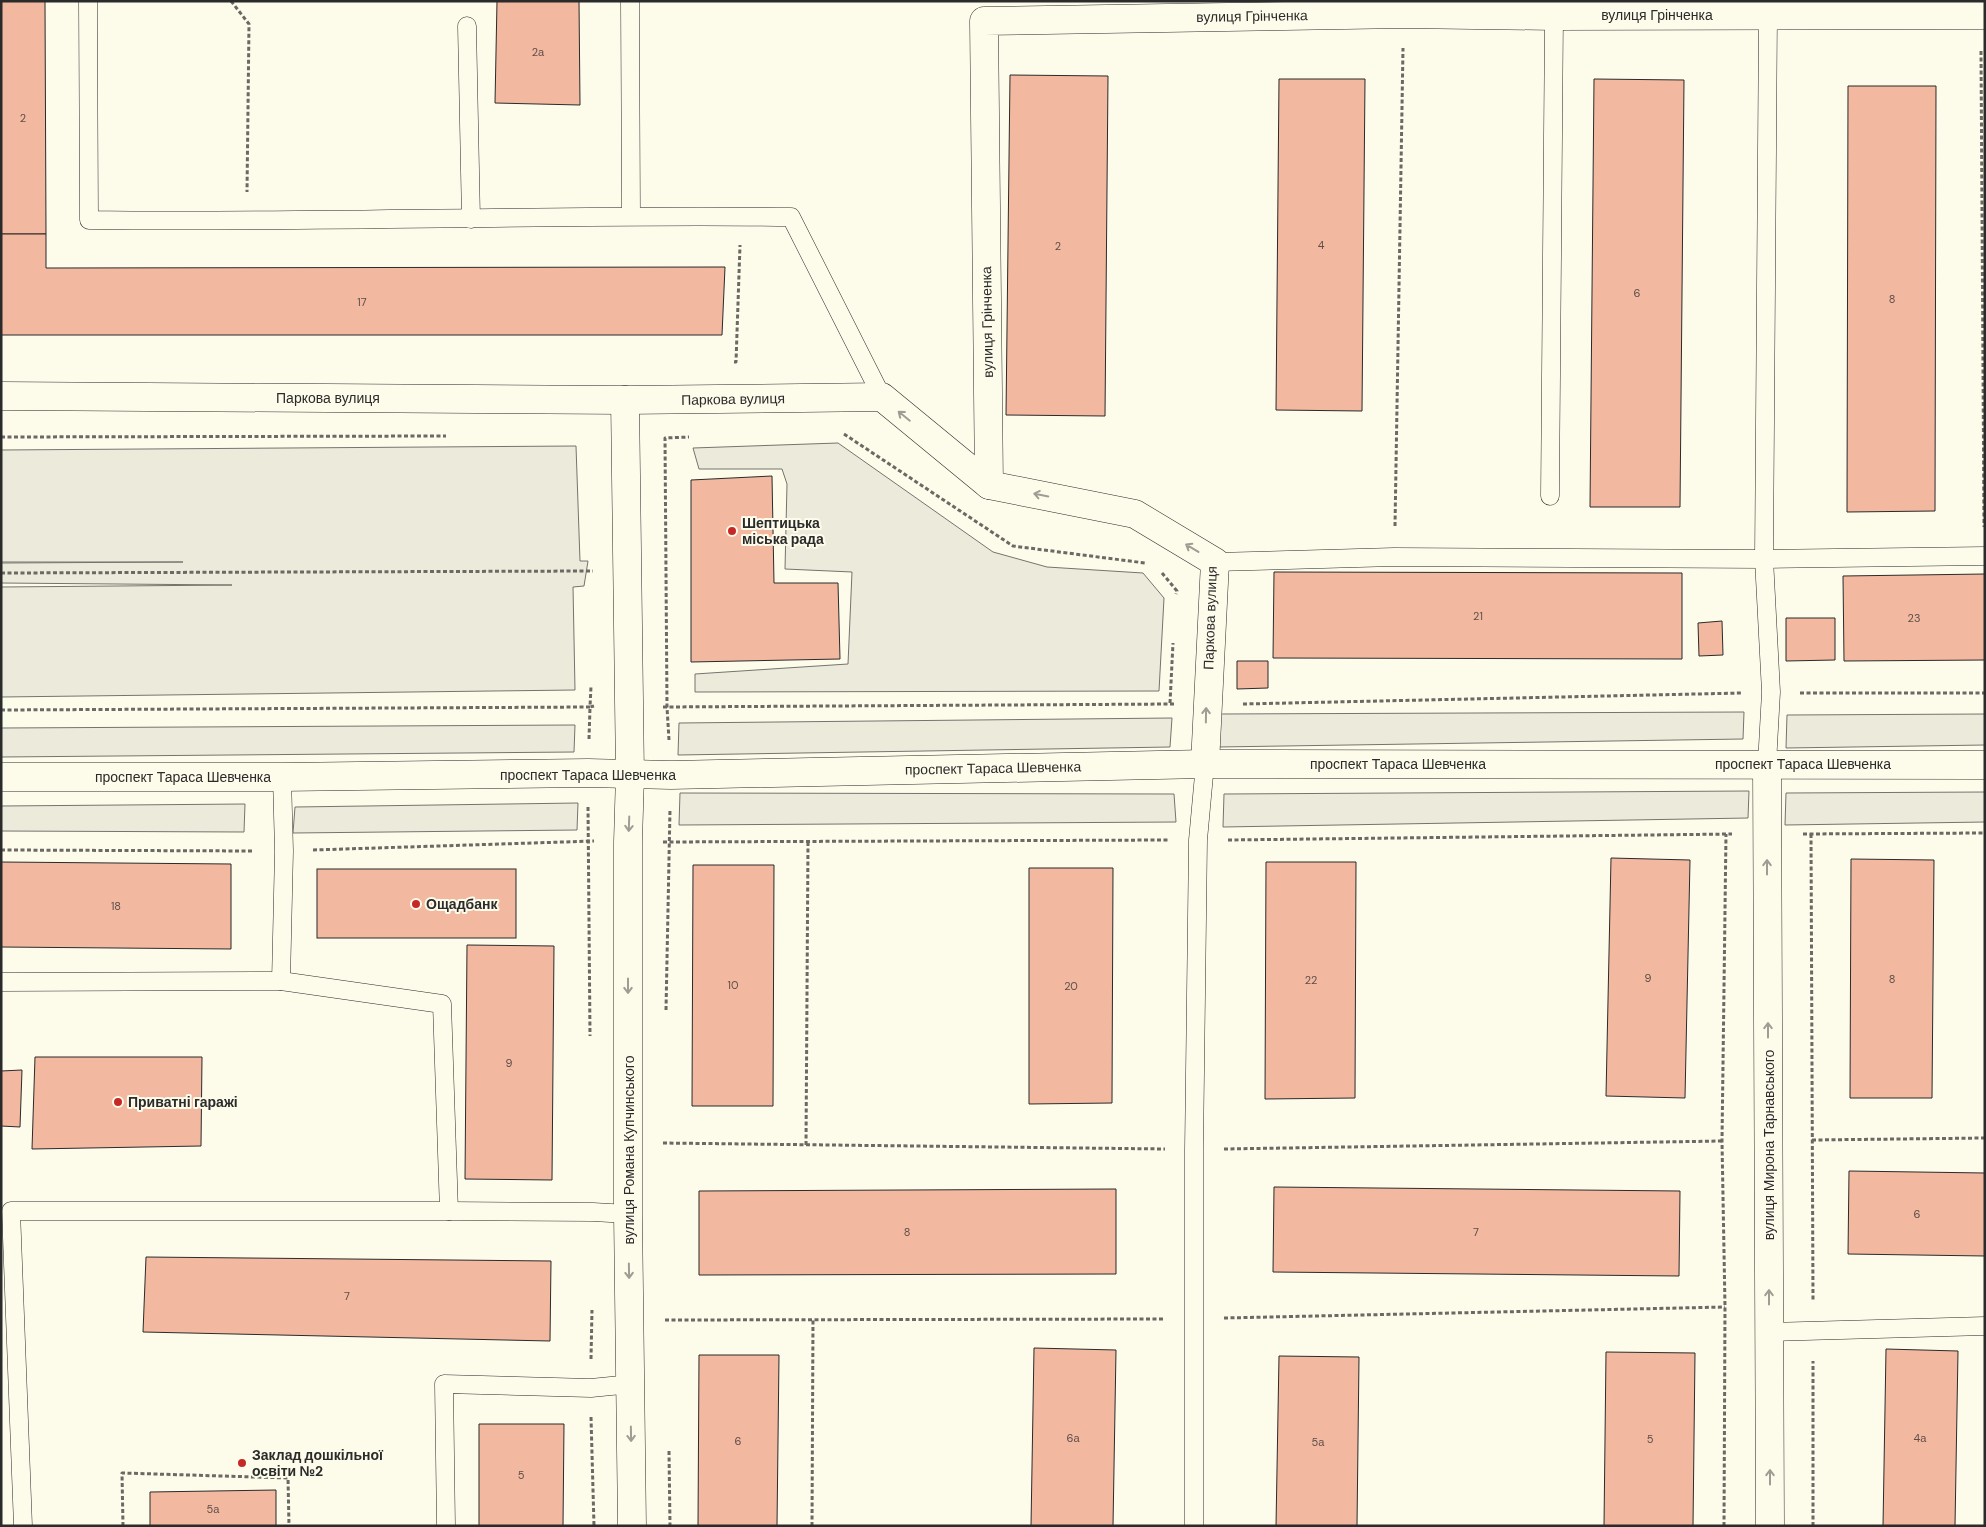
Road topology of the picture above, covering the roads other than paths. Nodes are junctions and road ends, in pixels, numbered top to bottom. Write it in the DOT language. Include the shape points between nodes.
graph roads {
  1 [pos="88,1"];
  2 [pos="630,1"];
  3 [pos="1448,8"];
  4 [pos="1247,9"];
  5 [pos="1768,14"];
  6 [pos="1983,15"];
  7 [pos="1554,16"];
  8 [pos="467,26"];
  9 [pos="631,216"];
  10 [pos="470,218"];
  11 [pos="1,396"];
  12 [pos="882,397"];
  13 [pos="626,400"];
  14 [pos="988,485"];
  15 [pos="1550,496"];
  16 [pos="1984,556"];
  17 [pos="1764,559"];
  18 [pos="1214,562"];
  19 [pos="1205,764"];
  20 [pos="1767,764"];
  21 [pos="1985,766"];
  22 [pos="630,775"];
  23 [pos="1,777"];
  24 [pos="282,777"];
  25 [pos="281,981"];
  26 [pos="1,982"];
  27 [pos="449,1211"];
  28 [pos="628,1214"];
  29 [pos="1985,1326"];
  30 [pos="1769,1332"];
  31 [pos="631,1384"];
  32 [pos="23,1526"];
  33 [pos="446,1526"];
  34 [pos="632,1526"];
  35 [pos="1194,1526"];
  36 [pos="1770,1526"];
  1 -- 10 [label="lane" via="89,220 247,222"];
  2 -- 9 [label="lane"];
  3 -- 4 [label="street, вулиця Грінченка" via="1404,14"];
  3 -- 7 [label="street, вулиця Грінченка"];
  4 -- 14 [label="street, вулиця Грінченка" via="984,21"];
  5 -- 6 [label="street, вулиця Грінченка"];
  5 -- 7 [label="street, вулиця Грінченка"];
  5 -- 17 [label="lane"];
  7 -- 15 [label="lane"];
  8 -- 10 [label="lane"];
  9 -- 10 [label="lane"];
  9 -- 12 [label="lane" via="791,217"];
  11 -- 13 [label="street, Паркова вулиця"];
  12 -- 13 [label="street, Паркова вулиця"];
  14 -- 12 [label="street, Паркова вулиця, one-way"];
  13 -- 22 [label="street, вулиця Романа Купчинського"];
  18 -- 14 [label="street, Паркова вулиця, one-way" via="1135,514"];
  16 -- 17 [label="lane"];
  17 -- 18 [label="lane" via="1394,557"];
  17 -- 20 [label="lane" via="1771,692"];
  19 -- 18 [label="street, Паркова вулиця, one-way"];
  19 -- 20 [label="street, проспект Тараса Шевченка"];
  19 -- 22 [label="street, проспект Тараса Шевченка"];
  19 -- 35 [label="lane" via="1198,840"];
  20 -- 21 [label="street, проспект Тараса Шевченка"];
  30 -- 20 [label="street, вулиця Мирона Тарнавського, one-way"];
  22 -- 24 [label="street, проспект Тараса Шевченка"];
  22 -- 28 [label="street, вулиця Романа Купчинського, one-way"];
  23 -- 24 [label="street, проспект Тараса Шевченка"];
  24 -- 25 [label="lane"];
  25 -- 26 [label="lane"];
  25 -- 27 [label="lane" via="442,1004"];
  27 -- 28 [label="lane"];
  27 -- 32 [label="lane" via="11,1211"];
  28 -- 31 [label="street, вулиця Романа Купчинського, one-way"];
  29 -- 30 [label="lane"];
  36 -- 30 [label="street, вулиця Мирона Тарнавського, one-way"];
  31 -- 33 [label="lane" via="591,1388 444,1384"];
  31 -- 34 [label="street, вулиця Романа Купчинського, one-way"];
}
